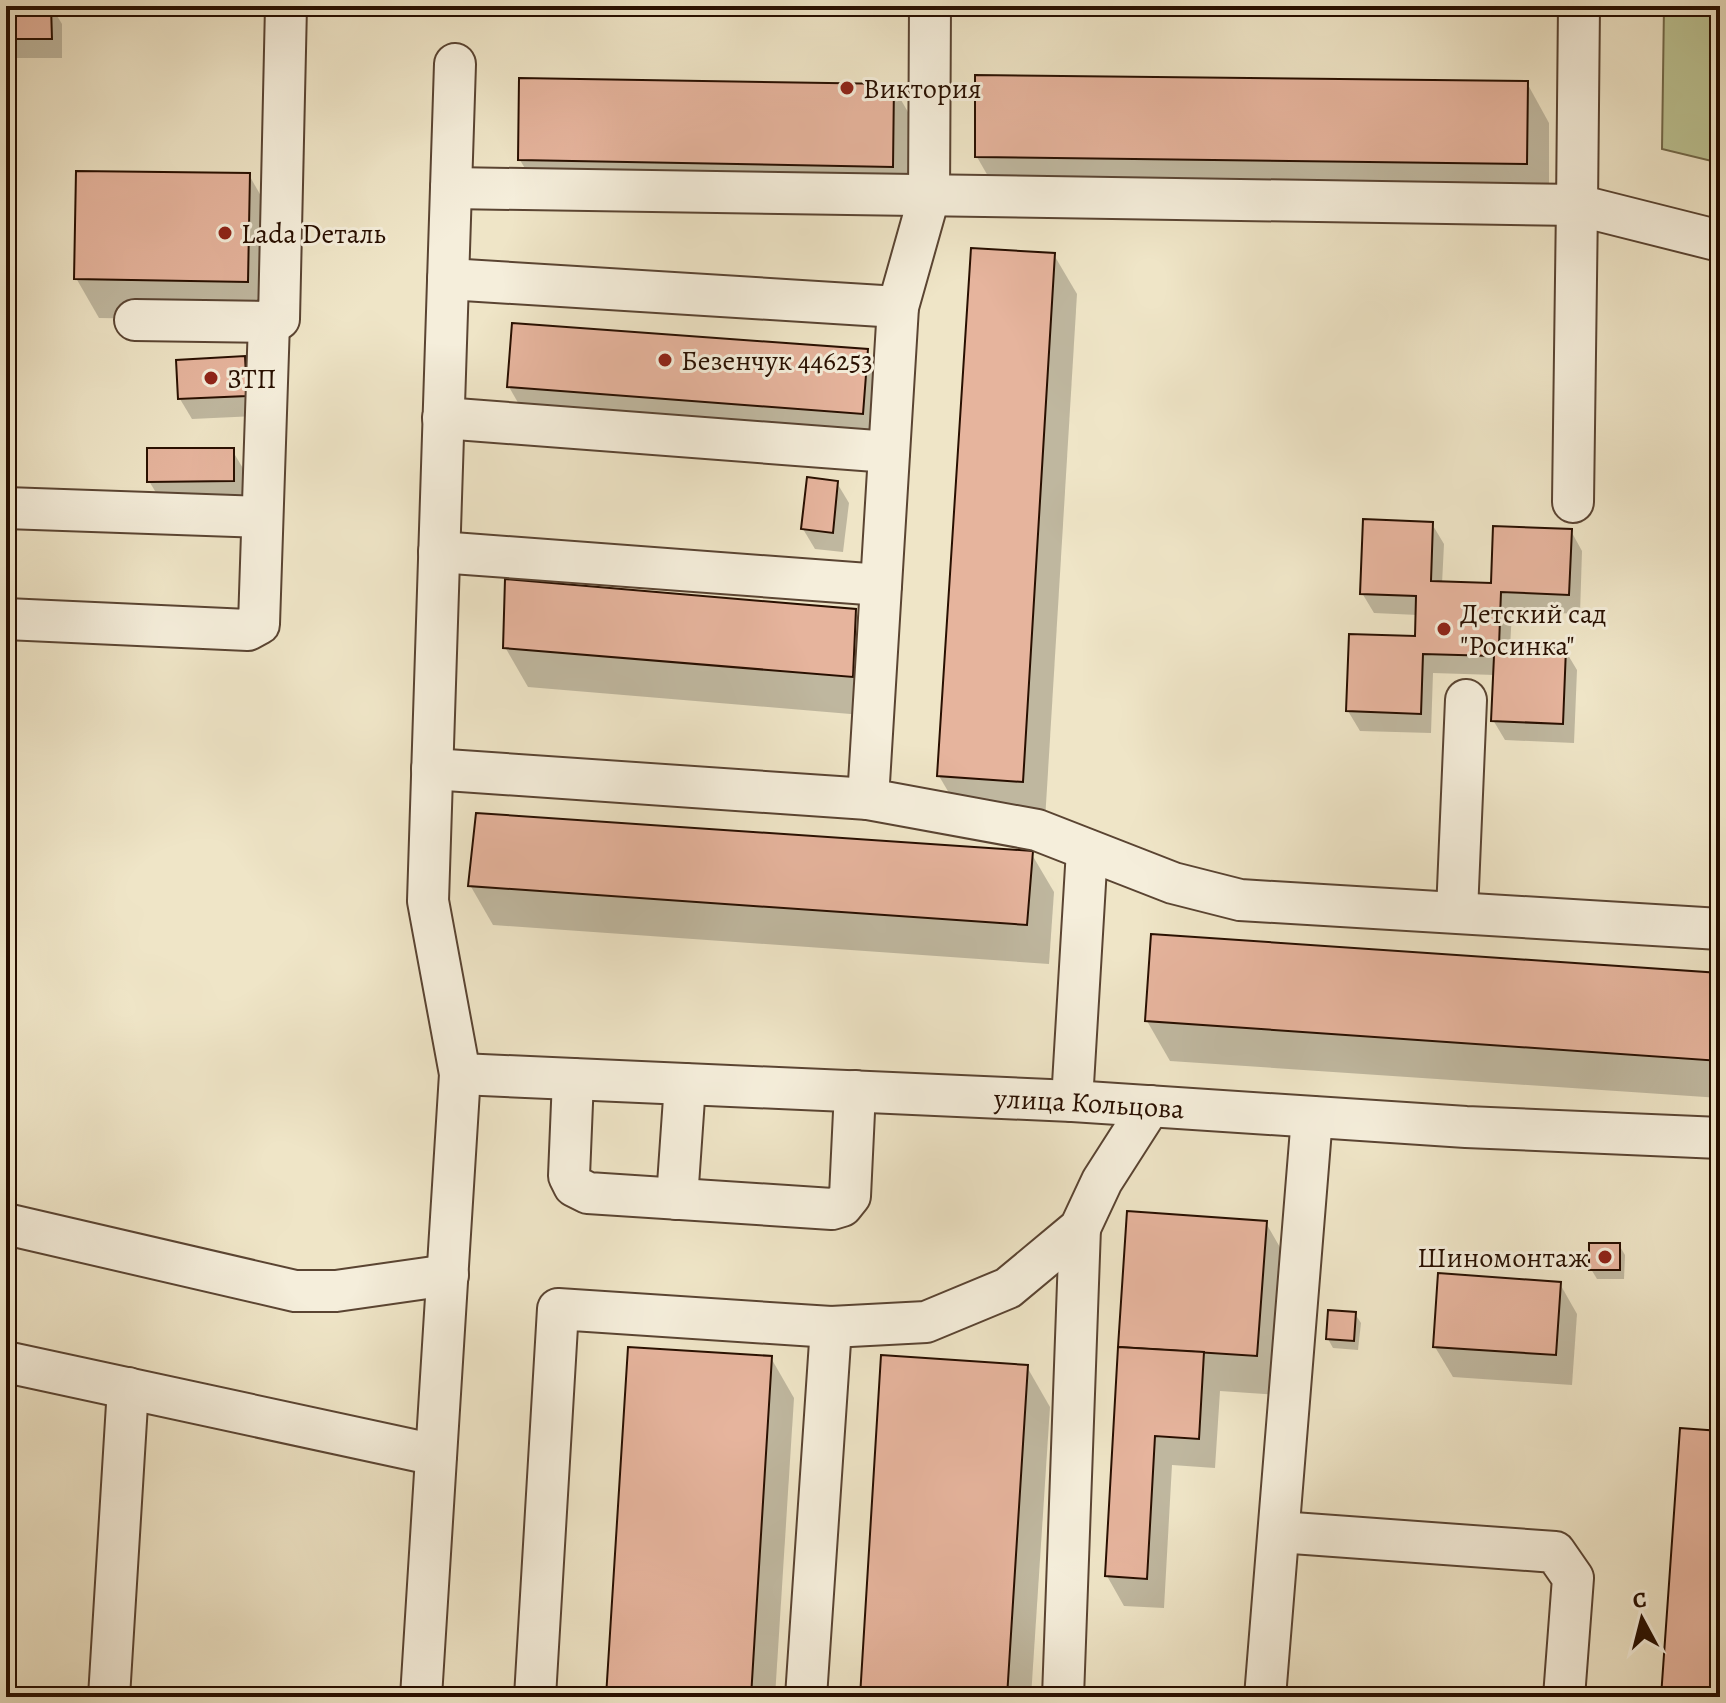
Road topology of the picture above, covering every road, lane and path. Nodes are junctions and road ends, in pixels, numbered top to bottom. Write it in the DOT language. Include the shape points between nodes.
graph roads {
  1 [pos="286,6"];
  2 [pos="930,6"];
  3 [pos="1579,6"];
  4 [pos="455,64"];
  5 [pos="451,188"];
  6 [pos="929,197"];
  7 [pos="1577,205"];
  8 [pos="1720,241"];
  9 [pos="448,279"];
  10 [pos="898,307"];
  11 [pos="135,320"];
  12 [pos="269,322"];
  13 [pos="443,418"];
  14 [pos="889,452"];
  15 [pos="1573,502"];
  16 [pos="6,508"];
  17 [pos="262,517"];
  18 [pos="439,552"];
  19 [pos="881,585"];
  20 [pos="6,619"];
  21 [pos="1466,700"];
  22 [pos="432,769"];
  23 [pos="868,799"];
  24 [pos="1087,850"];
  25 [pos="1457,912"];
  26 [pos="1720,929"];
  27 [pos="460,1074"];
  28 [pos="573,1079"];
  29 [pos="685,1084"];
  30 [pos="855,1091"];
  31 [pos="1072,1101"];
  32 [pos="1150,1106"];
  33 [pos="1312,1117"];
  34 [pos="1720,1138"];
  35 [pos="677,1199"];
  36 [pos="6,1224"];
  37 [pos="1080,1228"];
  38 [pos="448,1275"];
  39 [pos="831,1327"];
  40 [pos="6,1362"];
  41 [pos="128,1388"];
  42 [pos="436,1455"];
  43 [pos="1279,1532"];
  44 [pos="109,1697"];
  45 [pos="421,1697"];
  46 [pos="535,1697"];
  47 [pos="806,1697"];
  48 [pos="1063,1697"];
  49 [pos="1265,1697"];
  50 [pos="1564,1697"];
  1 -- 12 [label="street" via="282,311 279,319"];
  2 -- 6 [label="street"];
  3 -- 7 [label="street"];
  4 -- 5 [label="street"];
  5 -- 6 [label="street"];
  5 -- 9 [label="street"];
  6 -- 7 [label="street"];
  6 -- 10 [label="street"];
  7 -- 8 [label="street"];
  7 -- 15 [label="street"];
  9 -- 10 [label="street"];
  9 -- 13 [label="street"];
  10 -- 14 [label="street"];
  11 -- 12 [label="street"];
  12 -- 17 [label="street"];
  13 -- 14 [label="street"];
  13 -- 18 [label="street"];
  14 -- 19 [label="street"];
  16 -- 17 [label="street"];
  17 -- 20 [label="street" via="259,624 248,630"];
  18 -- 19 [label="street"];
  18 -- 22 [label="street"];
  19 -- 23 [label="street"];
  21 -- 25 [label="street"];
  22 -- 23 [label="street"];
  22 -- 27 [label="street" via="428,901"];
  23 -- 24 [label="street" via="1037,830"];
  24 -- 25 [label="street" via="1173,883 1240,900"];
  24 -- 31 [label="street"];
  25 -- 26 [label="street"];
  27 -- 28 [label="street, улица Кольцова"];
  27 -- 38 [label="street"];
  28 -- 29 [label="street, улица Кольцова"];
  28 -- 35 [label="street" via="569,1176 574,1186 588,1193"];
  29 -- 30 [label="street, улица Кольцова"];
  29 -- 35 [label="street"];
  30 -- 31 [label="street, улица Кольцова"];
  30 -- 35 [label="street" via="850,1196 842,1206"];
  31 -- 32 [label="street, улица Кольцова"];
  32 -- 33 [label="street, улица Кольцова"];
  32 -- 37 [label="street" via="1102,1181"];
  33 -- 34 [label="street, улица Кольцова"];
  33 -- 43 [label="street"];
  36 -- 38 [label="street" via="295,1291 336,1291"];
  37 -- 39 [label="street" via="1008,1288 926,1322"];
  37 -- 48 [label="street"];
  38 -- 42 [label="street"];
  39 -- 46 [label="street" via="558,1309"];
  39 -- 47 [label="street"];
  40 -- 41 [label="street"];
  41 -- 42 [label="street"];
  41 -- 44 [label="street"];
  42 -- 45 [label="street"];
  43 -- 49 [label="street"];
  43 -- 50 [label="street" via="1555,1552 1573,1578"];
}
